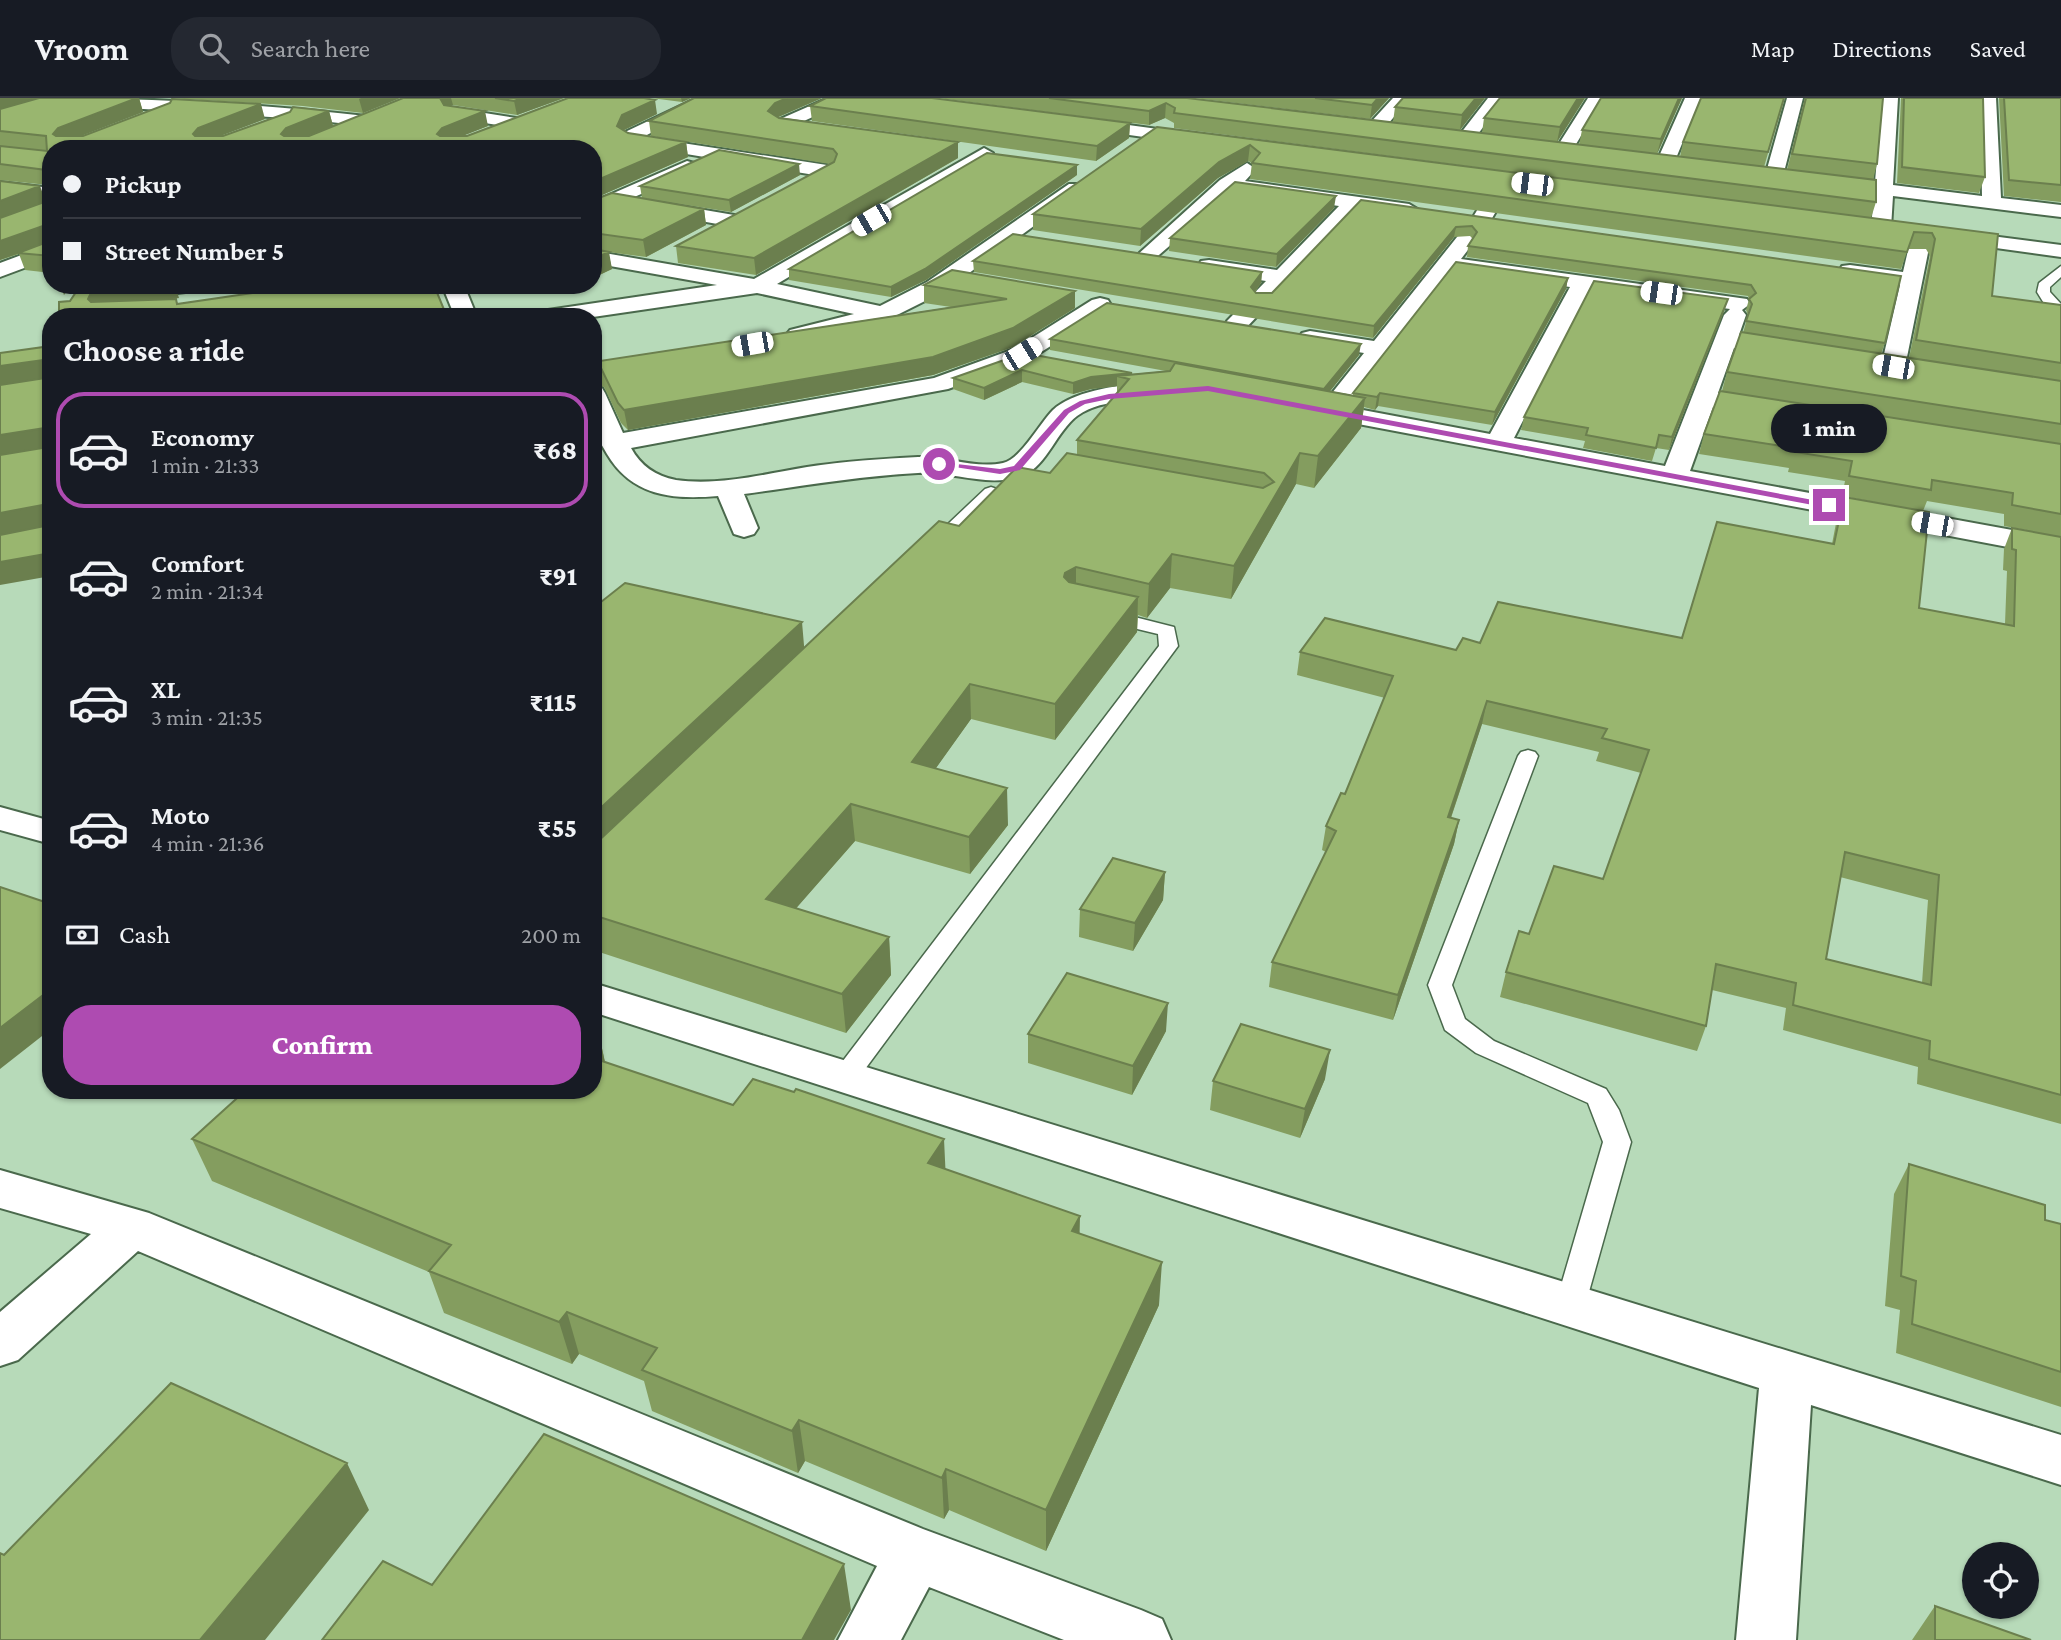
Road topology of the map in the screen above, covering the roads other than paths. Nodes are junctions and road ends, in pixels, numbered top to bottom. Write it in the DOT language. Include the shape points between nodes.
graph roads {
  1 [pos="202,98"];
  2 [pos="710,98"];
  3 [pos="842,98"];
  4 [pos="1402,98"];
  5 [pos="1497,98"];
  6 [pos="1596,98"];
  7 [pos="1693,98"];
  8 [pos="1795,98"];
  9 [pos="1890,98"];
  10 [pos="1988,98"];
  11 [pos="92,102"];
  12 [pos="659,106"];
  13 [pos="177,108"];
  14 [pos="682,110"];
  15 [pos="237,111"];
  16 [pos="453,113"];
  17 [pos="303,114"];
  18 [pos="0,118"];
  19 [pos="1170,119"];
  20 [pos="141,121"];
  21 [pos="1057,121"];
  22 [pos="783,124"];
  23 [pos="198,125"];
  24 [pos="267,127"];
  25 [pos="822,130"];
  26 [pos="1401,131"];
  27 [pos="0,132"];
  28 [pos="490,133"];
  29 [pos="1152,133"];
  30 [pos="332,135"];
  31 [pos="1490,141"];
  32 [pos="1218,142"];
  33 [pos="1132,148"];
  34 [pos="961,150"];
  35 [pos="1589,153"];
  36 [pos="716,154"];
  37 [pos="1260,158"];
  38 [pos="1665,163"];
  39 [pos="1092,177"];
  40 [pos="1505,180"];
  41 [pos="803,183"];
  42 [pos="1227,184"];
  43 [pos="0,188"];
  44 [pos="1885,189"];
  45 [pos="42,193"];
  46 [pos="1354,202"];
  47 [pos="1992,202"];
  48 [pos="602,205"];
  49 [pos="757,209"];
  50 [pos="2061,211"];
  51 [pos="1430,213"];
  52 [pos="1456,216"];
  53 [pos="1481,220"];
  54 [pos="734,221"];
  55 [pos="1509,223"];
  56 [pos="1895,230"];
  57 [pos="710,234"];
  58 [pos="1006,235"];
  59 [pos="1031,239"];
  60 [pos="2061,251"];
  61 [pos="1120,253"];
  62 [pos="42,254"];
  63 [pos="674,254"];
  64 [pos="1145,257"];
  65 [pos="602,259"];
  66 [pos="1447,262"];
  67 [pos="649,267"];
  68 [pos="1834,269"];
  69 [pos="2061,270"];
  70 [pos="0,271"];
  71 [pos="1282,277"];
  72 [pos="949,278"];
  73 [pos="1912,280"];
  74 [pos="1748,281"];
  75 [pos="974,282"];
  76 [pos="1583,283"];
  77 [pos="757,286"];
  78 [pos="184,294"];
  79 [pos="164,300"];
  80 [pos="1075,300"];
  81 [pos="230,301"];
  82 [pos="1739,304"];
  83 [pos="1100,305"];
  84 [pos="602,309"];
  85 [pos="1127,309"];
  86 [pos="2061,310"];
  87 [pos="883,313"];
  88 [pos="1208,322"];
  89 [pos="1235,326"];
  90 [pos="1262,330"];
  91 [pos="1288,334"];
  92 [pos="777,339"];
  93 [pos="1726,340"];
  94 [pos="1380,349"];
  95 [pos="1022,354"];
  96 [pos="1816,355"];
  97 [pos="1062,361"];
  98 [pos="1867,363"];
  99 [pos="1893,367"];
  100 [pos="1115,371"];
  101 [pos="1919,372"];
  102 [pos="1704,398"];
  103 [pos="1290,404"];
  104 [pos="1330,412"];
  105 [pos="1786,412"];
  106 [pos="602,414"];
  107 [pos="614,443"];
  108 [pos="1498,443"];
  109 [pos="1674,477"];
  110 [pos="729,487"];
  111 [pos="992,492"];
  112 [pos="744,528"];
  113 [pos="2061,548"];
  114 [pos="923,558"];
  115 [pos="1088,612"];
  116 [pos="1528,757"];
  117 [pos="0,818"];
  118 [pos="42,830"];
  119 [pos="602,1001"];
  120 [pos="845,1077"];
  121 [pos="0,1189"];
  122 [pos="132,1227"];
  123 [pos="1570,1306"];
  124 [pos="0,1344"];
  125 [pos="1787,1374"];
  126 [pos="2061,1460"];
  127 [pos="915,1554"];
  128 [pos="868,1640"];
  129 [pos="1141,1640"];
  130 [pos="1766,1640"];
  1 -- 13 [label="street"];
  2 -- 14 [label="street"];
  3 -- 22 [label="street"];
  4 -- 26 [label="street" via="1369,127"];
  5 -- 31 [label="street" via="1459,138"];
  6 -- 35 [label="street" via="1558,150"];
  7 -- 38 [label="street"];
  8 -- 44 [label="street" via="1781,177"];
  9 -- 44 [label="street"];
  10 -- 47 [label="street"];
  11 -- 13 [label="street"];
  11 -- 18 [label="street" via="53,101"];
  11 -- 27 [label="street"];
  12 -- 14 [label="street"];
  13 -- 15 [label="street"];
  13 -- 20 [label="street"];
  14 -- 36 [label="street" via="631,140"];
  15 -- 17 [label="street"];
  15 -- 23 [label="street"];
  16 -- 28 [label="street" via="522,121"];
  17 -- 24 [label="street"];
  17 -- 30 [label="street" via="372,119"];
  19 -- 29 [label="street"];
  21 -- 29 [label="street"];
  22 -- 25 [label="street"];
  22 -- 36 [label="street"];
  29 -- 32 [label="street"];
  29 -- 33 [label="street"];
  34 -- 77 [label="street" via="991,154"];
  36 -- 41 [label="street" via="827,171"];
  36 -- 48 [label="street"];
  37 -- 42 [label="street"];
  39 -- 58 [label="street"];
  40 -- 53 [label="street"];
  42 -- 46 [label="street"];
  42 -- 64 [label="street"];
  43 -- 45 [label="street"];
  44 -- 47 [label="street"];
  44 -- 56 [label="street"];
  46 -- 51 [label="street"];
  46 -- 71 [label="street"];
  47 -- 50 [label="street"];
  48 -- 54 [label="street"];
  49 -- 54 [label="street"];
  52 -- 53 [label="street"];
  53 -- 55 [label="street"];
  53 -- 66 [label="street"];
  54 -- 57 [label="street"];
  56 -- 60 [label="street"];
  56 -- 73 [label="street"];
  58 -- 59 [label="street"];
  58 -- 72 [label="street"];
  61 -- 64 [label="street"];
  62 -- 70 [label="street"];
  63 -- 67 [label="street"];
  64 -- 71 [label="street"];
  65 -- 67 [label="street"];
  66 -- 76 [label="street"];
  66 -- 94 [label="street"];
  67 -- 77 [label="street"];
  68 -- 73 [label="street"];
  69 -- 86 [label="lane" via="2042,292"];
  71 -- 89 [label="street"];
  72 -- 75 [label="street"];
  72 -- 87 [label="street"];
  73 -- 99 [label="street"];
  74 -- 82 [label="street"];
  76 -- 82 [label="street"];
  76 -- 108 [label="street"];
  77 -- 84 [label="street"];
  77 -- 87 [label="street"];
  78 -- 79 [label="lane"];
  79 -- 81 [label="street"];
  80 -- 83 [label="street"];
  82 -- 93 [label="street"];
  83 -- 85 [label="street"];
  83 -- 95 [label="street"];
  87 -- 92 [label="street"];
  88 -- 89 [label="street"];
  89 -- 90 [label="street"];
  91 -- 94 [label="street"];
  93 -- 96 [label="street"];
  93 -- 102 [label="street"];
  94 -- 104 [label="street"];
  95 -- 97 [label="street"];
  95 -- 107 [label="street" via="939,384"];
  98 -- 99 [label="street"];
  99 -- 101 [label="street"];
  100 -- 110 [label="street" via="1195,388 1082,402 1066,411 1026,470 1000,472 939,464 829,472"];
  102 -- 105 [label="street"];
  102 -- 109 [label="street"];
  103 -- 104 [label="street"];
  104 -- 108 [label="street"];
  106 -- 107 [label="street"];
  107 -- 110 [label="street" via="639,476 659,484 681,489"];
  108 -- 109 [label="street"];
  109 -- 113 [label="street"];
  110 -- 112 [label="street"];
  111 -- 114 [label="lane"];
  115 -- 120 [label="lane" via="1167,631 1169,646"];
  116 -- 123 [label="lane" via="1440,985 1454,1024 1485,1047 1597,1096 1606,1110 1617,1142"];
  117 -- 118 [label="street"];
  119 -- 120 [label="street"];
  120 -- 123 [label="street"];
  121 -- 122 [label="street"];
  122 -- 124 [label="street"];
  122 -- 127 [label="street"];
  123 -- 125 [label="street"];
  125 -- 126 [label="street"];
  125 -- 130 [label="street"];
  127 -- 128 [label="street"];
  127 -- 129 [label="street"];
}
